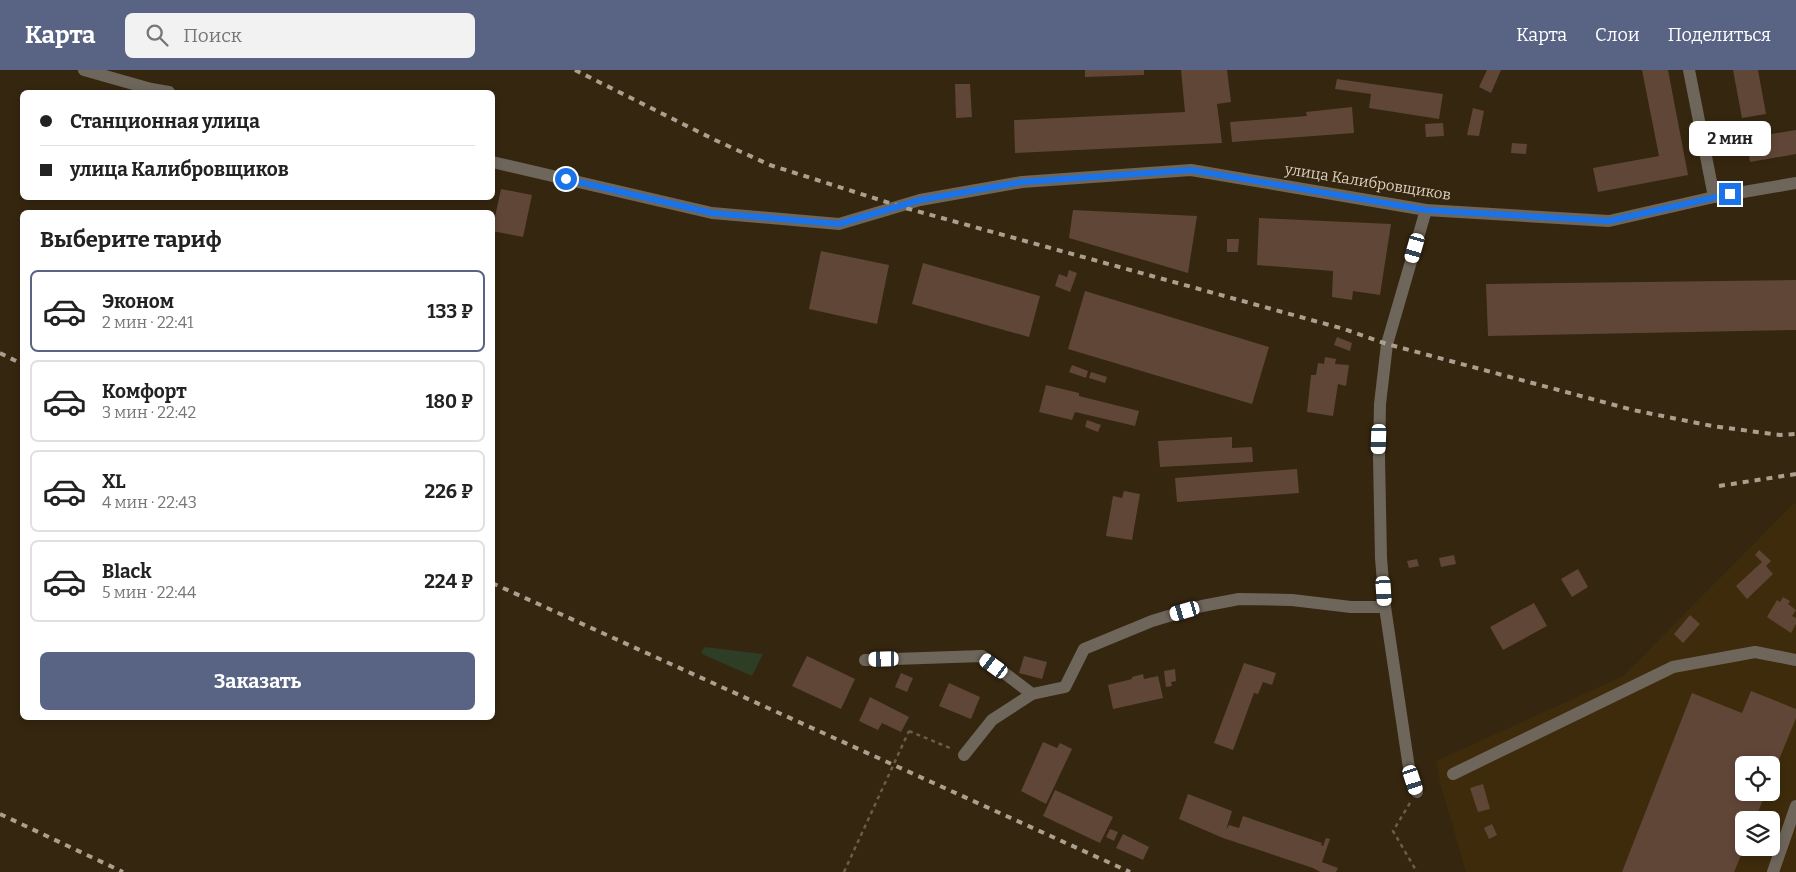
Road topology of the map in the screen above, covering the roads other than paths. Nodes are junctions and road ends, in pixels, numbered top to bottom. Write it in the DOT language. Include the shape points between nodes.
graph roads {
  1 [pos="84,70"];
  2 [pos="1690,70"];
  3 [pos="157,90"];
  4 [pos="495,163"];
  5 [pos="1796,182"];
  6 [pos="1714,197"];
  7 [pos="1426,210"];
  8 [pos="1385,608"];
  9 [pos="865,660"];
  10 [pos="1796,660"];
  11 [pos="1032,694"];
  12 [pos="964,755"];
  13 [pos="1453,774"];
  14 [pos="1417,792"];
  15 [pos="1796,806"];
  16 [pos="1773,872"];
  1 -- 3 [label="street"];
  2 -- 6 [label="street"];
  4 -- 7 [label="street, улица Калибровщиков" via="712,213 839,224 920,200 1022,182 1191,170"];
  5 -- 6 [label="street, улица Калибровщиков"];
  6 -- 7 [label="street, улица Калибровщиков" via="1609,221"];
  7 -- 8 [label="street" via="1387,344 1381,394 1379,471"];
  8 -- 11 [label="street" via="1239,598 1202,606 1152,621 1084,649 1065,687"];
  8 -- 14 [label="street" via="1409,768"];
  9 -- 11 [label="street" via="982,656"];
  10 -- 13 [label="street" via="1756,652 1673,667"];
  11 -- 12 [label="street" via="992,720"];
  15 -- 16 [label="street"];
}
